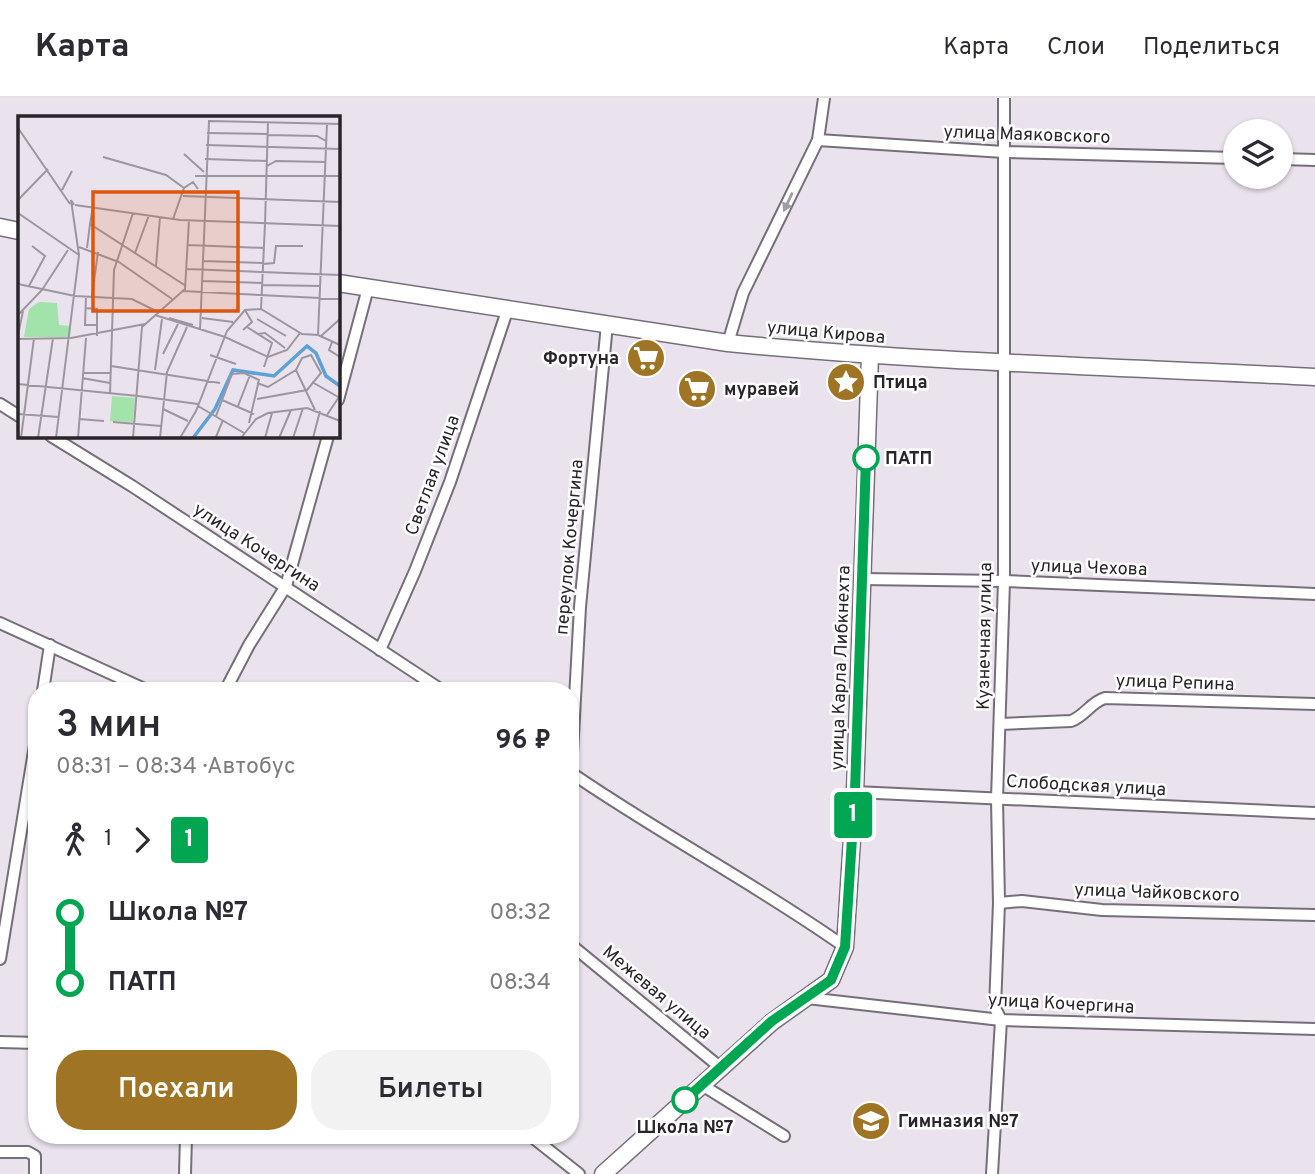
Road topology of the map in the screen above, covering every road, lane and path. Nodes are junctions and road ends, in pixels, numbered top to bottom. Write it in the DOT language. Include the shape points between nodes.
graph roads {
  1 [pos="824,98"];
  2 [pos="1004,98"];
  3 [pos="818,141"];
  4 [pos="1004,152"];
  5 [pos="1223,158"];
  6 [pos="1293,159"];
  7 [pos="1315,160"];
  8 [pos="340,283"];
  9 [pos="368,288"];
  10 [pos="508,308"];
  11 [pos="607,324"];
  12 [pos="728,343"];
  13 [pos="870,355"];
  14 [pos="1002,362"];
  15 [pos="1315,377"];
  16 [pos="340,393"];
  17 [pos="0,404"];
  18 [pos="18,415"];
  19 [pos="54,438"];
  20 [pos="327,438"];
  21 [pos="862,579"];
  22 [pos="1004,581"];
  23 [pos="286,586"];
  24 [pos="1315,594"];
  25 [pos="0,623"];
  26 [pos="50,645"];
  27 [pos="380,650"];
  28 [pos="44,682"];
  29 [pos="130,682"];
  30 [pos="230,682"];
  31 [pos="429,682"];
  32 [pos="576,682"];
  33 [pos="1315,704"];
  34 [pos="1000,724"];
  35 [pos="579,778"];
  36 [pos="28,788"];
  37 [pos="855,792"];
  38 [pos="997,799"];
  39 [pos="1315,813"];
  40 [pos="999,903"];
  41 [pos="1315,915"];
  42 [pos="845,947"];
  43 [pos="579,951"];
  44 [pos="0,959"];
  45 [pos="807,998"];
  46 [pos="1001,1020"];
  47 [pos="1315,1029"];
  48 [pos="0,1042"];
  49 [pos="28,1043"];
  50 [pos="721,1068"];
  51 [pos="702,1085"];
  52 [pos="784,1136"];
  53 [pos="186,1144"];
  54 [pos="541,1144"];
  55 [pos="0,1152"];
  56 [pos="36,1174"];
  57 [pos="185,1174"];
  58 [pos="579,1174"];
  59 [pos="603,1174"];
  60 [pos="992,1174"];
  1 -- 3 [label="street"];
  2 -- 4 [label="street, Кузнечная улица"];
  3 -- 4 [label="street, улица Маяковского"];
  3 -- 12 [label="street, one-way" via="743,293"];
  4 -- 5 [label="street, улица Маяковского"];
  4 -- 14 [label="street, Кузнечная улица"];
  6 -- 7 [label="street"];
  8 -- 9 [label="main road, улица Кирова"];
  9 -- 10 [label="main road, улица Кирова"];
  9 -- 16 [label="street"];
  10 -- 11 [label="main road, улица Кирова"];
  10 -- 27 [label="street, Светлая улица" via="450,482"];
  11 -- 12 [label="main road, улица Кирова"];
  11 -- 32 [label="street, переулок Кочергина"];
  12 -- 13 [label="main road, улица Кирова"];
  13 -- 14 [label="main road, улица Кирова"];
  13 -- 21 [label="main road, улица Карла Либкнехта"];
  14 -- 15 [label="main road, улица Кирова"];
  14 -- 22 [label="street, Кузнечная улица"];
  17 -- 18 [label="street"];
  19 -- 23 [label="street, улица Кочергина"];
  20 -- 23 [label="street"];
  21 -- 22 [label="street, улица Чехова"];
  21 -- 37 [label="main road, улица Карла Либкнехта"];
  22 -- 24 [label="street, улица Чехова"];
  22 -- 34 [label="street, Кузнечная улица"];
  23 -- 27 [label="street, улица Кочергина"];
  23 -- 30 [label="street"];
  25 -- 26 [label="street"];
  26 -- 28 [label="street"];
  26 -- 29 [label="street"];
  27 -- 31 [label="street, улица Кочергина"];
  33 -- 34 [label="street, улица Репина" via="1105,698 1071,721"];
  34 -- 38 [label="street, Кузнечная улица"];
  35 -- 42 [label="street"];
  36 -- 44 [label="street"];
  37 -- 38 [label="street, Слободская улица"];
  37 -- 42 [label="main road, улица Карла Либкнехта"];
  38 -- 39 [label="street, Слободская улица"];
  38 -- 40 [label="street, Кузнечная улица"];
  40 -- 41 [label="street, улица Чайковского"];
  40 -- 46 [label="street, Кузнечная улица" via="995,1008"];
  42 -- 45 [label="main road, улица Карла Либкнехта" via="831,980"];
  43 -- 50 [label="street, Межевая улица"];
  45 -- 46 [label="street, улица Кочергина"];
  45 -- 50 [label="main road, улица Карла Либкнехта" via="772,1021"];
  46 -- 47 [label="street, улица Кочергина"];
  46 -- 60 [label="street, Кузнечная улица"];
  48 -- 49 [label="street"];
  50 -- 51 [label="main road, улица Карла Либкнехта"];
  51 -- 52 [label="street"];
  51 -- 59 [label="main road, улица Карла Либкнехта"];
  53 -- 57 [label="street"];
  54 -- 58 [label="street"];
  55 -- 56 [label="street" via="36,1156"];
}
